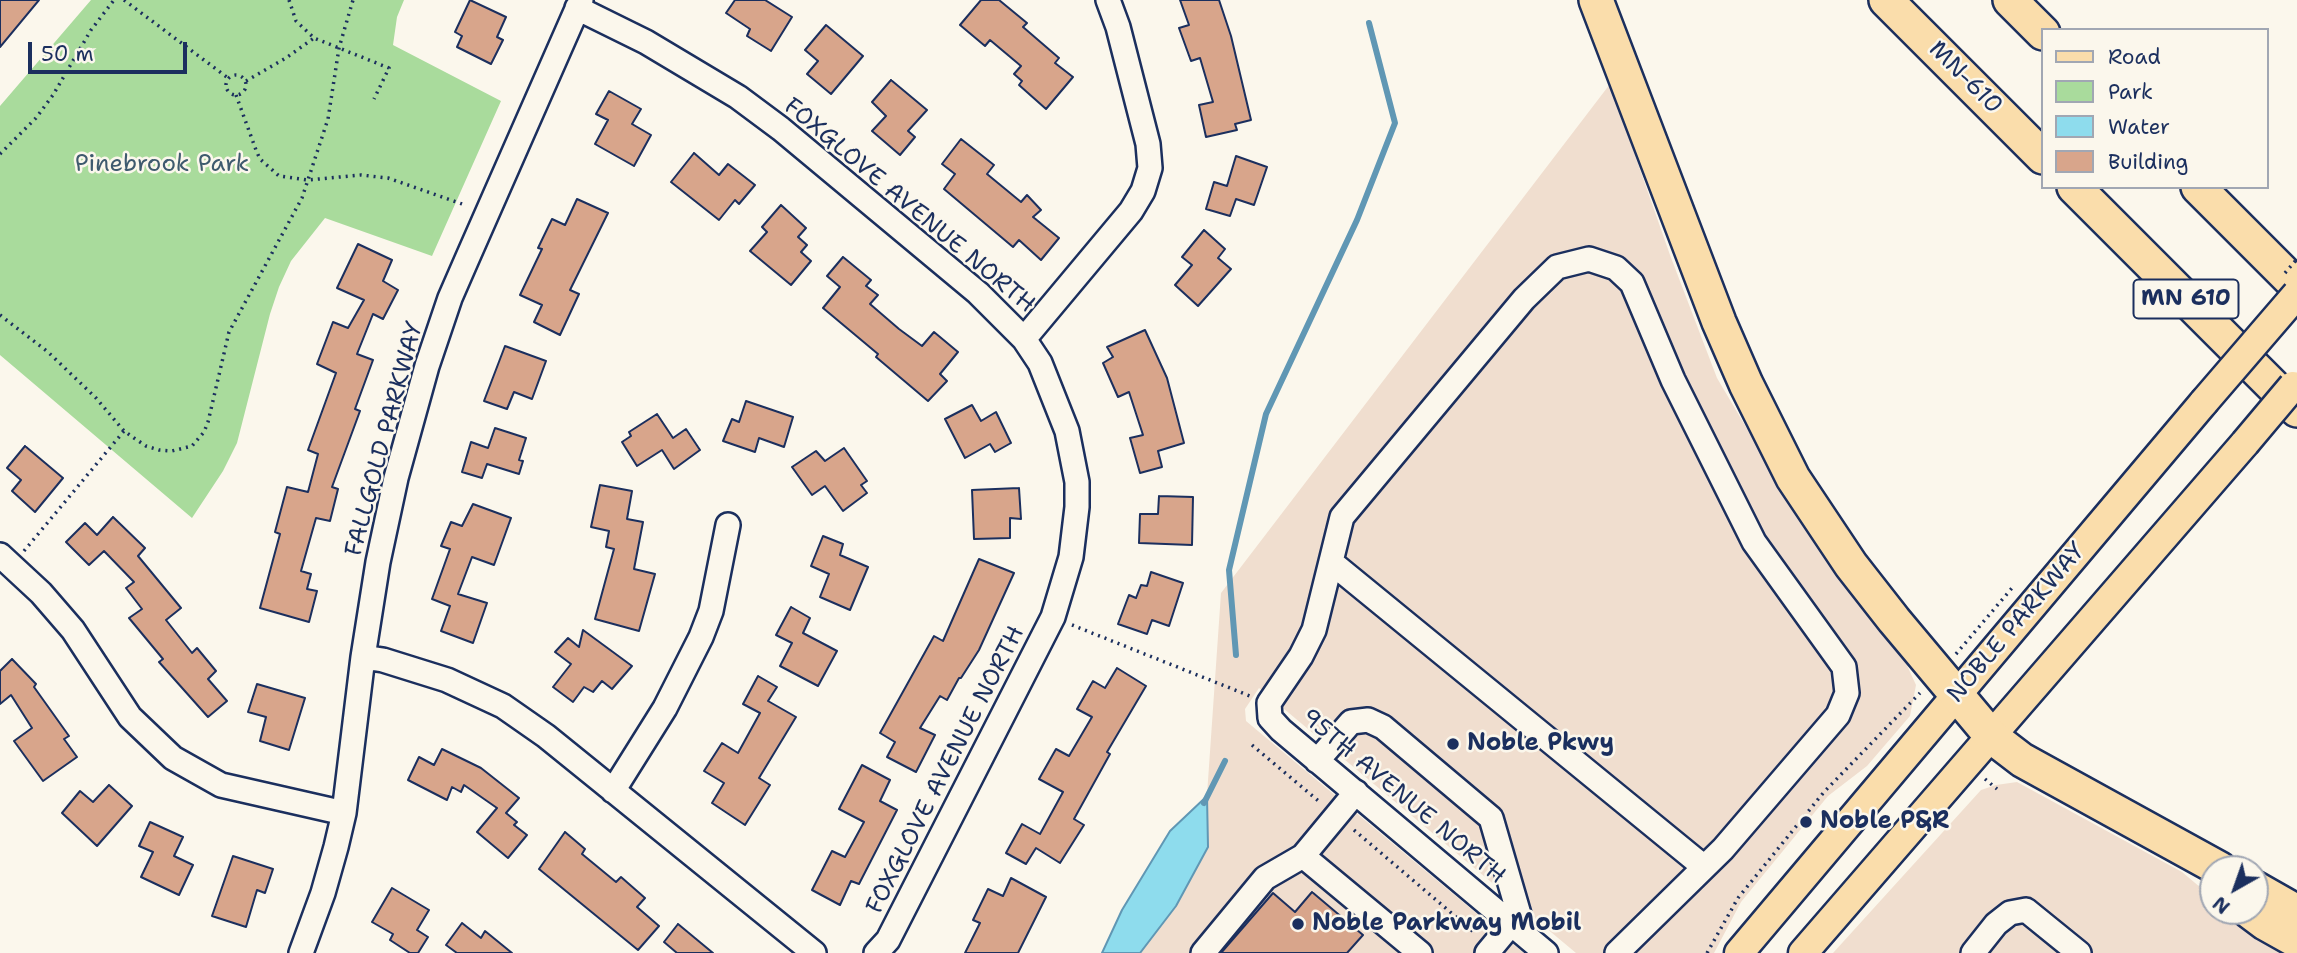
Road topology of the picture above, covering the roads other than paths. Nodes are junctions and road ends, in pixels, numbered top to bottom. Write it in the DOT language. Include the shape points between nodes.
graph roads {
  1 [pos="1108,0"];
  2 [pos="1596,0"];
  3 [pos="1886,0"];
  4 [pos="2010,0"];
  5 [pos="579,4"];
  6 [pos="2042,32"];
  7 [pos="2042,156"];
  8 [pos="2076,189"];
  9 [pos="2200,189"];
  10 [pos="2297,286"];
  11 [pos="2297,294"];
  12 [pos="1024,339"];
  13 [pos="2297,382"];
  14 [pos="2297,410"];
  15 [pos="728,525"];
  16 [pos="6,560"];
  17 [pos="1331,562"];
  18 [pos="363,657"];
  19 [pos="1955,694"];
  20 [pos="1992,737"];
  21 [pos="1317,761"];
  22 [pos="613,790"];
  23 [pos="1356,792"];
  24 [pos="344,813"];
  25 [pos="2168,841"];
  26 [pos="1303,856"];
  27 [pos="2199,858"];
  28 [pos="1704,867"];
  29 [pos="2199,871"];
  30 [pos="2269,896"];
  31 [pos="2297,912"];
  32 [pos="2269,925"];
  33 [pos="1518,929"];
  34 [pos="2297,941"];
  35 [pos="1404,948"];
  36 [pos="1490,950"];
  37 [pos="302,953"];
  38 [pos="814,953"];
  39 [pos="876,953"];
  40 [pos="1203,953"];
  41 [pos="1546,953"];
  42 [pos="1617,953"];
  43 [pos="1739,953"];
  44 [pos="1803,953"];
  45 [pos="1973,953"];
  46 [pos="2079,953"];
  1 -- 12 [label="street" via="1148,144 1150,168 1132,211"];
  2 -- 19 [label="highway" via="1761,418 1831,536"];
  3 -- 7 [label="highway, MN-610"];
  4 -- 6 [label="highway"];
  5 -- 12 [label="street, FOXGLOVE AVENUE NORTH" via="687,64 781,129 978,293"];
  5 -- 18 [label="street, FALLGOLD PARKWAY" via="454,288 427,366 396,478"];
  8 -- 14 [label="highway, MN 610"];
  9 -- 10 [label="highway, MN 610"];
  11 -- 19 [label="main road, NOBLE PARKWAY, bridge"];
  12 -- 39 [label="street, FOXGLOVE AVENUE NORTH" via="1068,431 1077,482 1072,557 1053,617 888,940"];
  13 -- 20 [label="main road, bridge"];
  15 -- 22 [label="street" via="701,637 665,708"];
  16 -- 24 [label="street" via="73,630 130,717 173,758 230,788"];
  17 -- 21 [label="street, 95TH AVENUE NORTH" via="1314,630 1269,703 1270,718"];
  17 -- 28 [label="street"];
  17 -- 28 [label="street" via="1342,517 1524,299 1557,267 1589,259 1616,268 1632,284 1673,380 1754,542 1844,667 1847,694 1838,715"];
  18 -- 22 [label="street" via="447,680 503,706"];
  18 -- 24 [label="street, FALLGOLD PARKWAY"];
  19 -- 20 [label="highway"];
  19 -- 43 [label="main road, NOBLE PARKWAY"];
  20 -- 25 [label="highway" via="2022,760"];
  20 -- 44 [label="main road"];
  21 -- 23 [label="street, 95TH AVENUE NORTH"];
  21 -- 33 [label="street" via="1351,722 1368,720 1384,727 1491,818"];
  22 -- 38 [label="street"];
  23 -- 26 [label="street"];
  23 -- 33 [label="street, 95TH AVENUE NORTH"];
  24 -- 37 [label="street, FALLGOLD PARKWAY"];
  25 -- 27 [label="highway"];
  25 -- 29 [label="highway"];
  26 -- 35 [label="street"];
  26 -- 40 [label="street" via="1265,878"];
  28 -- 42 [label="street"];
  30 -- 31 [label="highway"];
  32 -- 34 [label="highway"];
  33 -- 36 [label="street"];
  33 -- 41 [label="street, 95TH AVENUE NORTH"];
  45 -- 46 [label="street" via="1996,924 2026,910"];
}
